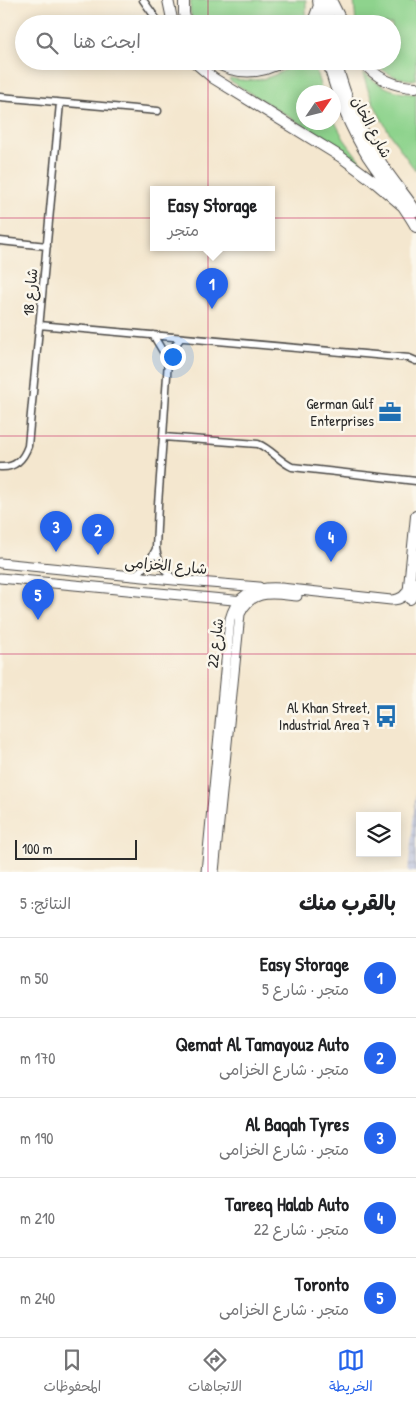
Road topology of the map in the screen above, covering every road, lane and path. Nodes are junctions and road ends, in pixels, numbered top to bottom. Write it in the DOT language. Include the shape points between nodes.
graph roads {
  1 [pos="143,0"];
  2 [pos="168,0"];
  3 [pos="184,0"];
  4 [pos="331,0"];
  5 [pos="321,2"];
  6 [pos="154,15"];
  7 [pos="171,15"];
  8 [pos="184,15"];
  9 [pos="316,15"];
  10 [pos="321,15"];
  11 [pos="326,15"];
  12 [pos="338,15"];
  13 [pos="203,70"];
  14 [pos="232,70"];
  15 [pos="265,70"];
  16 [pos="331,70"];
  17 [pos="339,70"];
  18 [pos="371,70"];
  19 [pos="416,87"];
  20 [pos="0,97"];
  21 [pos="60,103"];
  22 [pos="158,111"];
  23 [pos="405,208"];
  24 [pos="416,211"];
  25 [pos="416,227"];
  26 [pos="0,241"];
  27 [pos="47,246"];
  28 [pos="39,325"];
  29 [pos="153,335"];
  30 [pos="181,338"];
  31 [pos="414,358"];
  32 [pos="168,360"];
  33 [pos="164,437"];
  34 [pos="0,467"];
  35 [pos="416,481"];
  36 [pos="416,516"];
  37 [pos="156,548"];
  38 [pos="0,563"];
  39 [pos="133,576"];
  40 [pos="0,578"];
  41 [pos="174,580"];
  42 [pos="413,584"];
  43 [pos="269,587"];
  44 [pos="410,599"];
  45 [pos="244,601"];
  46 [pos="206,872"];
  47 [pos="214,872"];
  1 -- 6 [label="street"];
  2 -- 7 [label="main road"];
  3 -- 8 [label="main road"];
  4 -- 12 [label="main road"];
  5 -- 9 [label="main road"];
  5 -- 10 [label="main road"];
  5 -- 11 [label="main road"];
  13 -- 23 [label="main road" via="341,156"];
  14 -- 15 [label="main road"];
  16 -- 23 [label="main road, شارع الخان" via="358,140"];
  17 -- 24 [label="main road, شارع الخان" via="365,136"];
  18 -- 19 [label="main road" via="388,82"];
  20 -- 21 [label="street"];
  21 -- 22 [label="street"];
  21 -- 27 [label="street, شارع 18"];
  23 -- 25 [label="main road, شارع الخان"];
  26 -- 27 [label="street"];
  27 -- 28 [label="street, شارع 18"];
  28 -- 29 [label="street"];
  28 -- 34 [label="street, شارع 18" via="28,446 14,465"];
  29 -- 30 [label="street"];
  29 -- 32 [label="street"];
  30 -- 31 [label="street"];
  30 -- 32 [label="street"];
  32 -- 33 [label="street"];
  33 -- 35 [label="street" via="258,444 286,465 299,469"];
  33 -- 37 [label="street"];
  36 -- 42 [label="main road"];
  37 -- 39 [label="street" via="148,564"];
  37 -- 41 [label="street" via="161,566"];
  38 -- 39 [label="street, شارع الخزامى"];
  39 -- 41 [label="street, شارع الخزامى"];
  40 -- 45 [label="street, شارع الخزامى"];
  41 -- 43 [label="street, شارع الخزامى"];
  42 -- 43 [label="street" via="405,595 391,600"];
  42 -- 44 [label="main road" via="415,592"];
  43 -- 45 [label="street" via="252,591"];
  44 -- 45 [label="street" via="400,604 267,594"];
  45 -- 46 [label="street, شارع 22" via="234,609 230,619"];
  45 -- 47 [label="street, شارع 22" via="239,619"];
}
